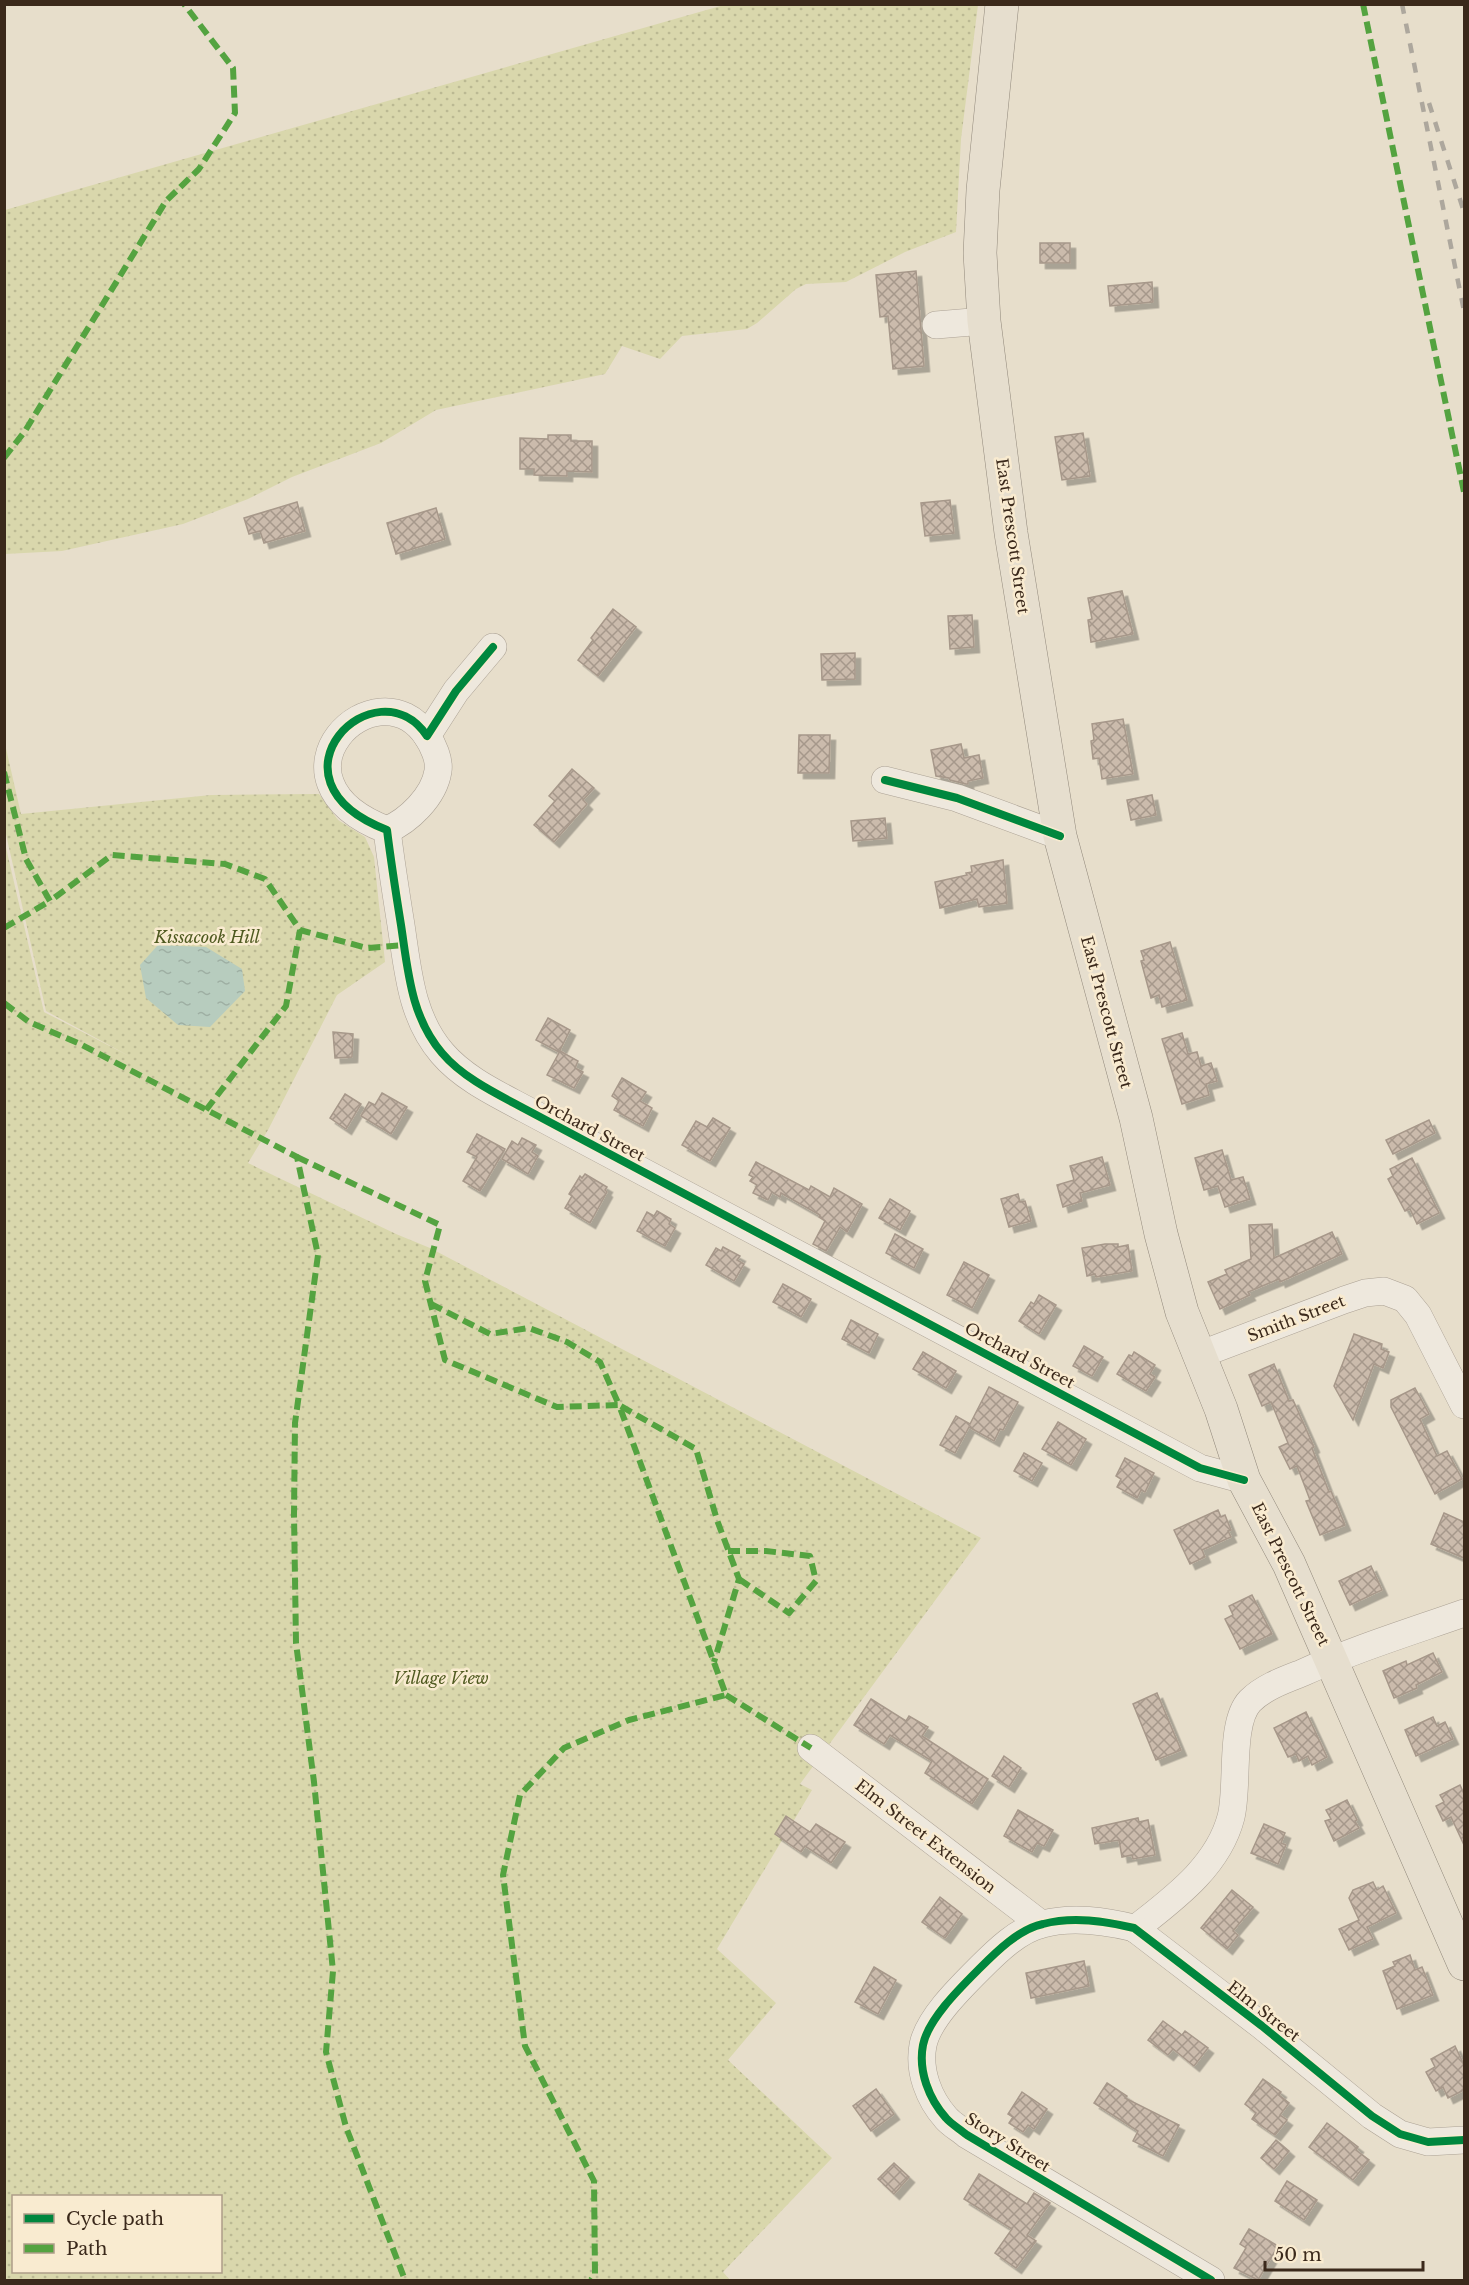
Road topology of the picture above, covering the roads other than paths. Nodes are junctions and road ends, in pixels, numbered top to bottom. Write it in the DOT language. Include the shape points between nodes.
graph roads {
  1 [pos="1002,4"];
  2 [pos="984,321"];
  3 [pos="936,325"];
  4 [pos="493,647"];
  5 [pos="427,736"];
  6 [pos="885,780"];
  7 [pos="387,830"];
  8 [pos="1060,836"];
  9 [pos="1199,1355"];
  10 [pos="1464,1406"];
  11 [pos="1244,1480"];
  12 [pos="1464,1613"];
  13 [pos="1332,1659"];
  14 [pos="812,1748"];
  15 [pos="1041,1924"];
  16 [pos="1135,1929"];
  17 [pos="1464,1964"];
  18 [pos="1464,2140"];
  19 [pos="1211,2280"];
  1 -- 2 [label="main road, East Prescott Street" via="983,190 980,253"];
  2 -- 3 [label="street"];
  2 -- 8 [label="main road, East Prescott Street" via="1011,533"];
  4 -- 5 [label="street" via="456,691"];
  5 -- 7 [label="street" via="434,747 439,771 429,795 399,825"];
  5 -- 7 [label="street" via="403,715 384,711 363,716 344,728 330,750 326,773 338,798 363,821"];
  6 -- 8 [label="street" via="957,798"];
  7 -- 11 [label="street, Orchard Street" via="410,990 428,1036 460,1070 525,1109 1200,1468"];
  8 -- 9 [label="main road, East Prescott Street" via="1136,1118 1161,1234"];
  9 -- 10 [label="street, Smith Street" via="1344,1300 1384,1291 1405,1299 1418,1315"];
  9 -- 11 [label="main road, East Prescott Street"];
  11 -- 13 [label="main road, East Prescott Street" via="1289,1563"];
  12 -- 13 [label="street"];
  13 -- 16 [label="street" via="1268,1687 1249,1702 1241,1716 1236,1747 1236,1794 1220,1844 1201,1872"];
  13 -- 17 [label="main road, East Prescott Street"];
  14 -- 15 [label="street, Elm Street Extension"];
  15 -- 16 [label="street, Elm Street" via="1086,1921"];
  15 -- 19 [label="street, Story Street" via="1017,1937 985,1964 936,2018 923,2044 922,2070 930,2097 946,2119 967,2135"];
  16 -- 18 [label="street, Elm Street" via="1400,2134 1428,2142"];
}
